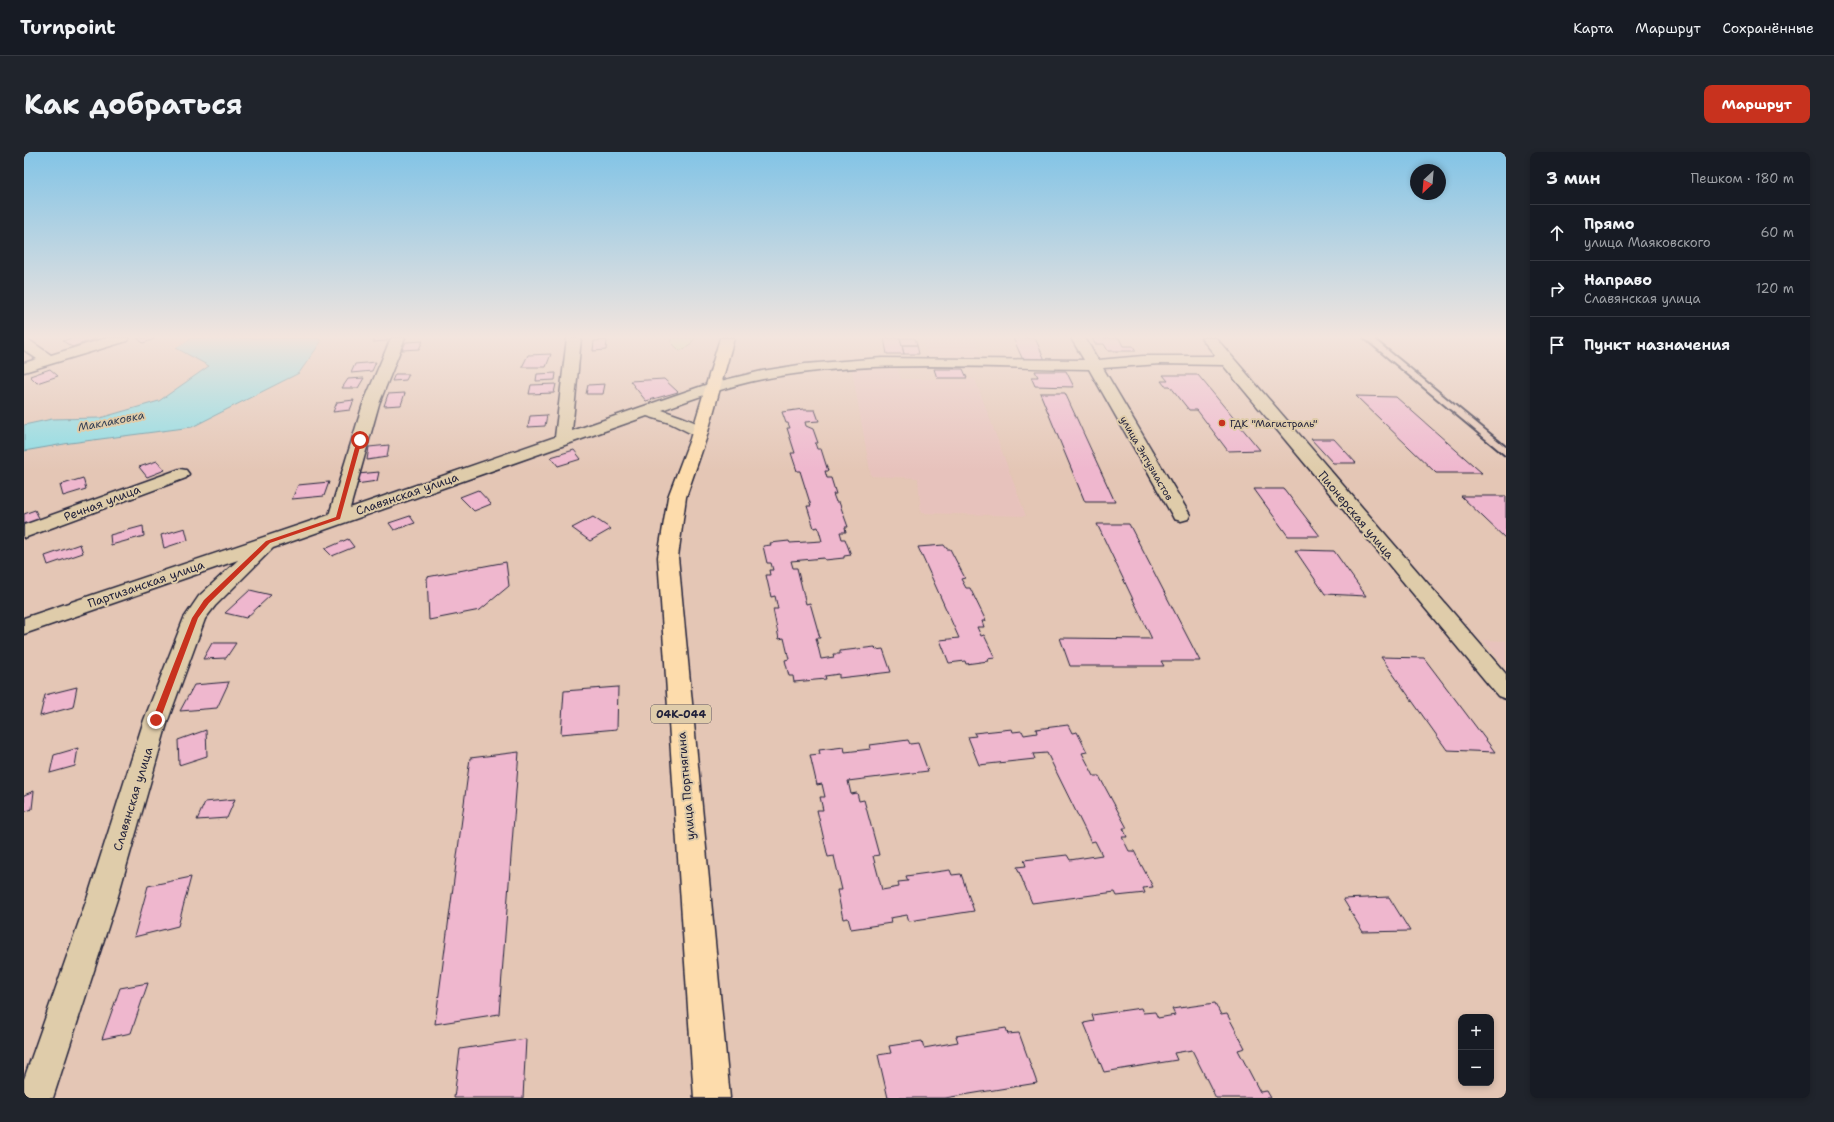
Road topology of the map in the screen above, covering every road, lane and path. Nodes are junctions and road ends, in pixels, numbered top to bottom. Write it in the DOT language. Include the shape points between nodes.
graph roads {
  1 [pos="379,382"];
  2 [pos="568,382"];
  3 [pos="714,382"];
  4 [pos="733,382"];
  5 [pos="1103,382"];
  6 [pos="1245,382"];
  7 [pos="713,387"];
  8 [pos="648,411"];
  9 [pos="700,431"];
  10 [pos="564,440"];
  11 [pos="180,474"];
  12 [pos="1181,515"];
  13 [pos="338,518"];
  14 [pos="24,532"];
  15 [pos="268,542"];
  16 [pos="24,626"];
  17 [pos="1506,690"];
  18 [pos="35,1098"];
  19 [pos="712,1098"];
  1 -- 13 [label="street"];
  2 -- 10 [label="street"];
  3 -- 7 [label="main road, улица Портнягина / 04К-044"];
  4 -- 7 [label="street, Славянская улица"];
  5 -- 12 [label="street, улица Энтузиастов"];
  6 -- 17 [label="street, Пионерская улица"];
  7 -- 8 [label="street, Славянская улица"];
  7 -- 9 [label="main road, улица Портнягина / 04К-044"];
  8 -- 9 [label="street"];
  8 -- 10 [label="street, Славянская улица"];
  9 -- 19 [label="main road, улица Портнягина / 04К-044" via="677,497 668,557"];
  10 -- 13 [label="street, Славянская улица"];
  11 -- 14 [label="street, Речная улица"];
  13 -- 15 [label="street, Славянская улица"];
  15 -- 16 [label="street, Партизанская улица"];
  15 -- 18 [label="street, Славянская улица" via="207,601 195,618 156,720 103,896"];
}
